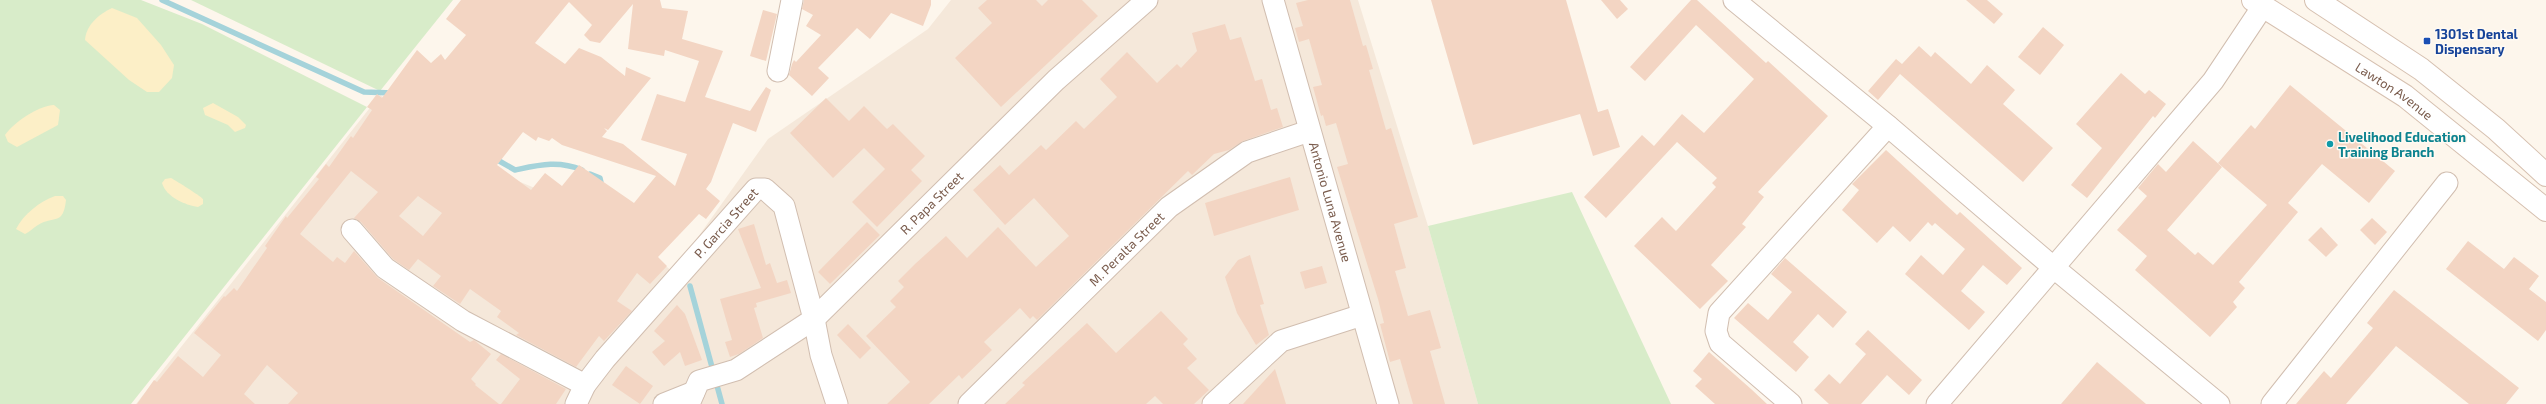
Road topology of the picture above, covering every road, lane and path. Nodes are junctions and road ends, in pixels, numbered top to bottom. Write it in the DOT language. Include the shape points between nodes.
graph roads {
  1 [pos="792,0"];
  2 [pos="1148,0"];
  3 [pos="1273,0"];
  4 [pos="1734,0"];
  5 [pos="2316,0"];
  6 [pos="2258,3"];
  7 [pos="778,71"];
  8 [pos="1888,126"];
  9 [pos="1309,132"];
  10 [pos="2546,175"];
  11 [pos="2447,183"];
  12 [pos="2546,210"];
  13 [pos="352,230"];
  14 [pos="2053,267"];
  15 [pos="1362,315"];
  16 [pos="814,318"];
  17 [pos="585,384"];
  18 [pos="694,392"];
  19 [pos="576,404"];
  20 [pos="664,404"];
  21 [pos="837,404"];
  22 [pos="969,404"];
  23 [pos="1213,404"];
  24 [pos="1388,404"];
  25 [pos="1791,404"];
  26 [pos="1937,404"];
  27 [pos="2219,404"];
  28 [pos="2272,404"];
  1 -- 7 [label="street"];
  2 -- 16 [label="street, R. Papa Street" via="1056,80"];
  3 -- 9 [label="street, Antonio Luna Avenue"];
  4 -- 8 [label="street"];
  5 -- 10 [label="main road" via="2421,69 2496,129"];
  6 -- 12 [label="main road, Lawton Avenue" via="2405,96"];
  6 -- 14 [label="street" via="2212,81"];
  8 -- 14 [label="street"];
  8 -- 25 [label="street" via="1719,313 1716,331 1720,344"];
  9 -- 15 [label="street, Antonio Luna Avenue"];
  9 -- 22 [label="street, M. Peralta Street" via="1247,152 1169,207"];
  11 -- 28 [label="street"];
  13 -- 17 [label="street" via="385,268 463,321"];
  14 -- 26 [label="street"];
  14 -- 27 [label="street"];
  15 -- 23 [label="street" via="1281,341"];
  15 -- 24 [label="street, Antonio Luna Avenue"];
  16 -- 17 [label="street, P. Garcia Street" via="784,206 765,189 756,189"];
  16 -- 18 [label="street, R. Papa Street" via="736,370"];
  16 -- 21 [label="street, P. Garcia Street" via="821,355"];
  17 -- 19 [label="street, P. Garcia Street"];
  18 -- 20 [label="street, R. Papa Street"];
}
